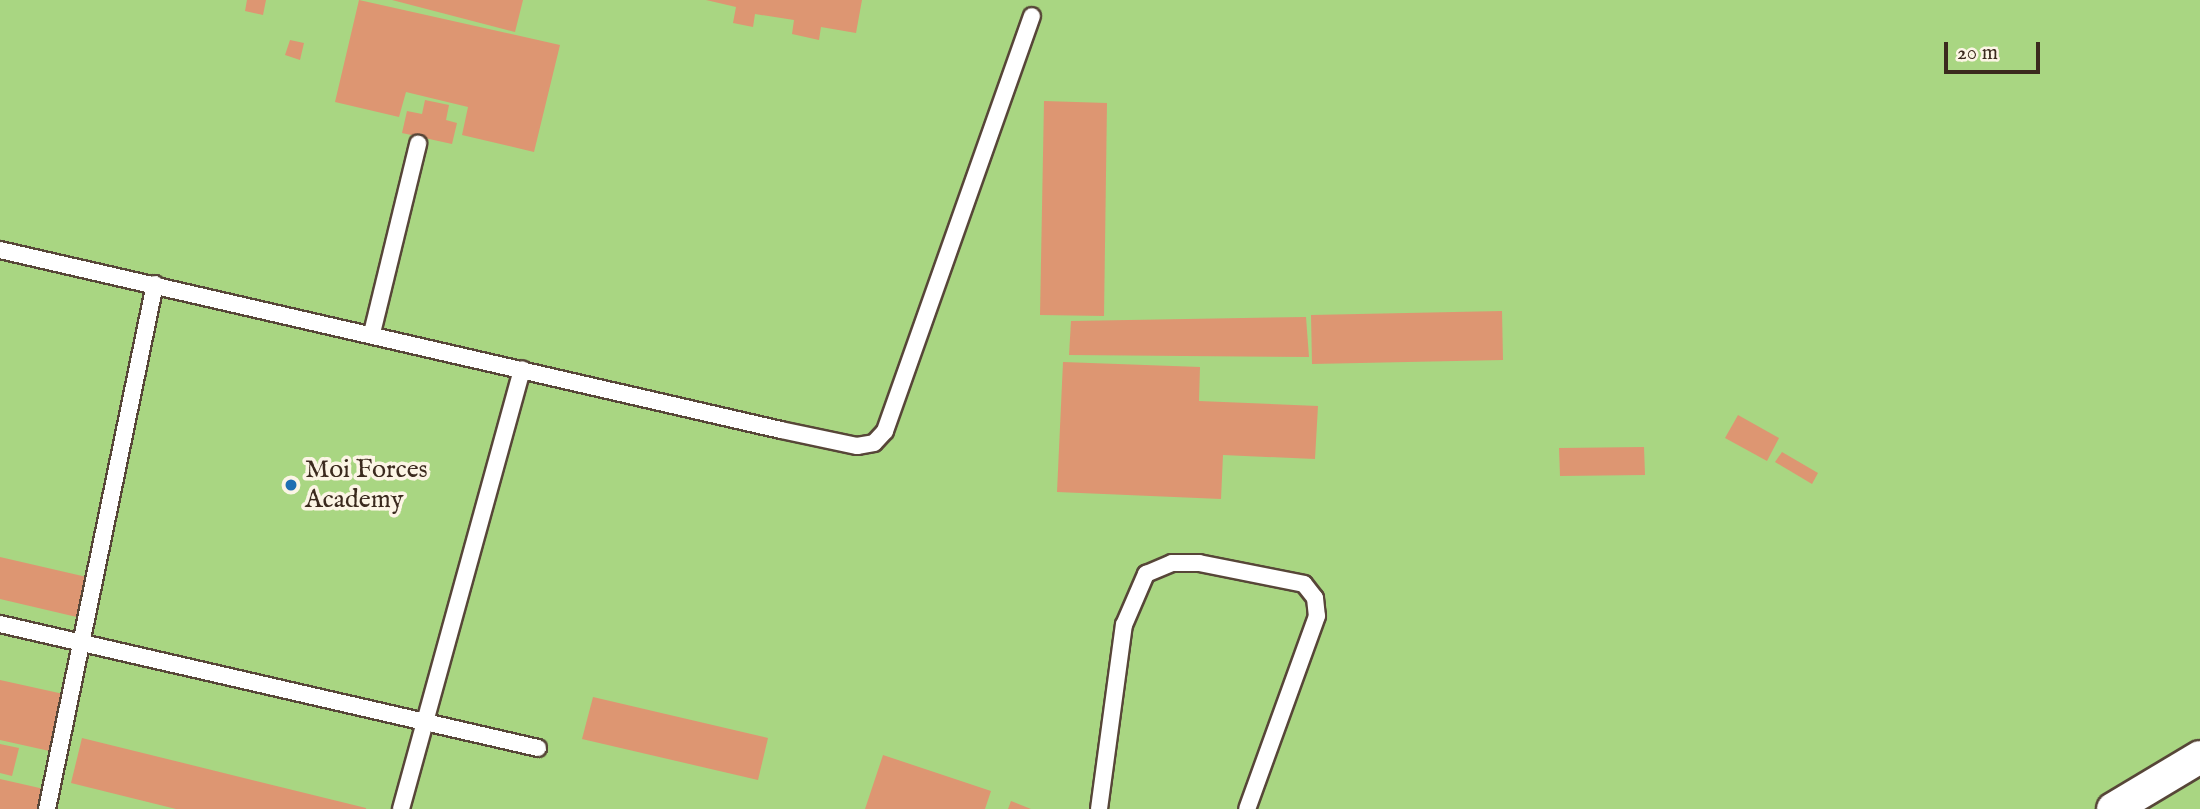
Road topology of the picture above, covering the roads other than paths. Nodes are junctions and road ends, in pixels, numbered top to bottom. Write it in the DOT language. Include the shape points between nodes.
graph roads {
  1 [pos="1032,16"];
  2 [pos="418,144"];
  3 [pos="0,250"];
  4 [pos="155,284"];
  5 [pos="372,333"];
  6 [pos="522,369"];
  7 [pos="0,624"];
  8 [pos="80,645"];
  9 [pos="424,722"];
  10 [pos="538,748"];
  11 [pos="2200,757"];
  12 [pos="47,809"];
  13 [pos="401,809"];
  14 [pos="1099,809"];
  15 [pos="1247,809"];
  16 [pos="2112,809"];
  1 -- 6 [label="lane" via="885,432 874,443 857,446"];
  2 -- 5 [label="lane"];
  3 -- 4 [label="lane"];
  4 -- 5 [label="lane"];
  4 -- 8 [label="lane"];
  5 -- 6 [label="lane"];
  6 -- 9 [label="lane"];
  7 -- 8 [label="lane"];
  8 -- 9 [label="lane"];
  8 -- 12 [label="lane"];
  9 -- 10 [label="lane"];
  9 -- 13 [label="lane"];
  11 -- 16 [label="street"];
  14 -- 15 [label="lane" via="1124,625 1133,594 1146,574 1172,563 1199,563 1304,584 1315,598 1317,616"];
}
